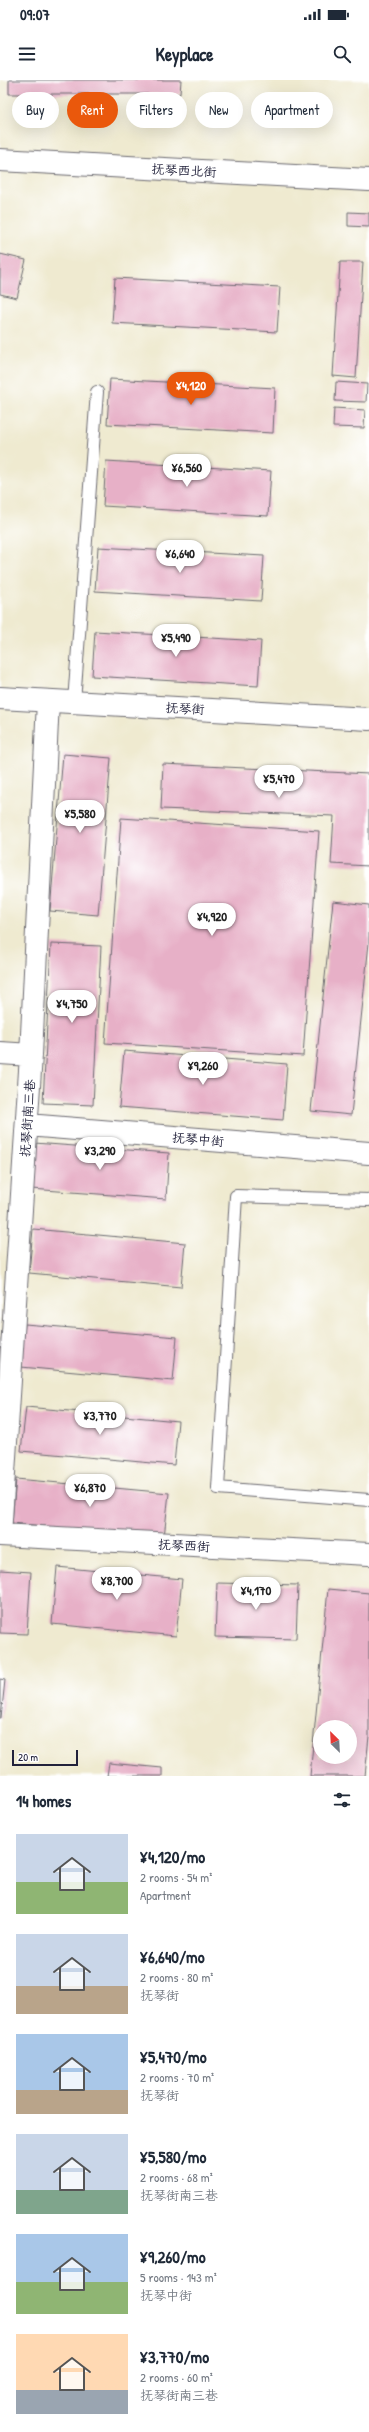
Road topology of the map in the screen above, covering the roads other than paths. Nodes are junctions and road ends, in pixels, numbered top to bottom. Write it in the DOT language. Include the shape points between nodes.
graph roads {
  1 [pos="0,160"];
  2 [pos="369,180"];
  3 [pos="97,392"];
  4 [pos="0,698"];
  5 [pos="48,700"];
  6 [pos="74,702"];
  7 [pos="369,718"];
  8 [pos="0,1053"];
  9 [pos="31,1055"];
  10 [pos="27,1125"];
  11 [pos="369,1153"];
  12 [pos="369,1200"];
  13 [pos="369,1500"];
  14 [pos="0,1535"];
  15 [pos="369,1554"];
  1 -- 2 [label="street, 抚琴西北街"];
  3 -- 6 [label="lane"];
  4 -- 5 [label="street, 抚琴街"];
  5 -- 6 [label="street, 抚琴街"];
  5 -- 9 [label="street, 抚琴街南三巷"];
  6 -- 7 [label="street, 抚琴街"];
  8 -- 9 [label="street"];
  9 -- 10 [label="street, 抚琴街南三巷"];
  10 -- 11 [label="street, 抚琴中街"];
  10 -- 14 [label="street, 抚琴街南三巷"];
  12 -- 13 [label="lane" via="236,1196 218,1488"];
  14 -- 15 [label="street, 抚琴西街"];
}
